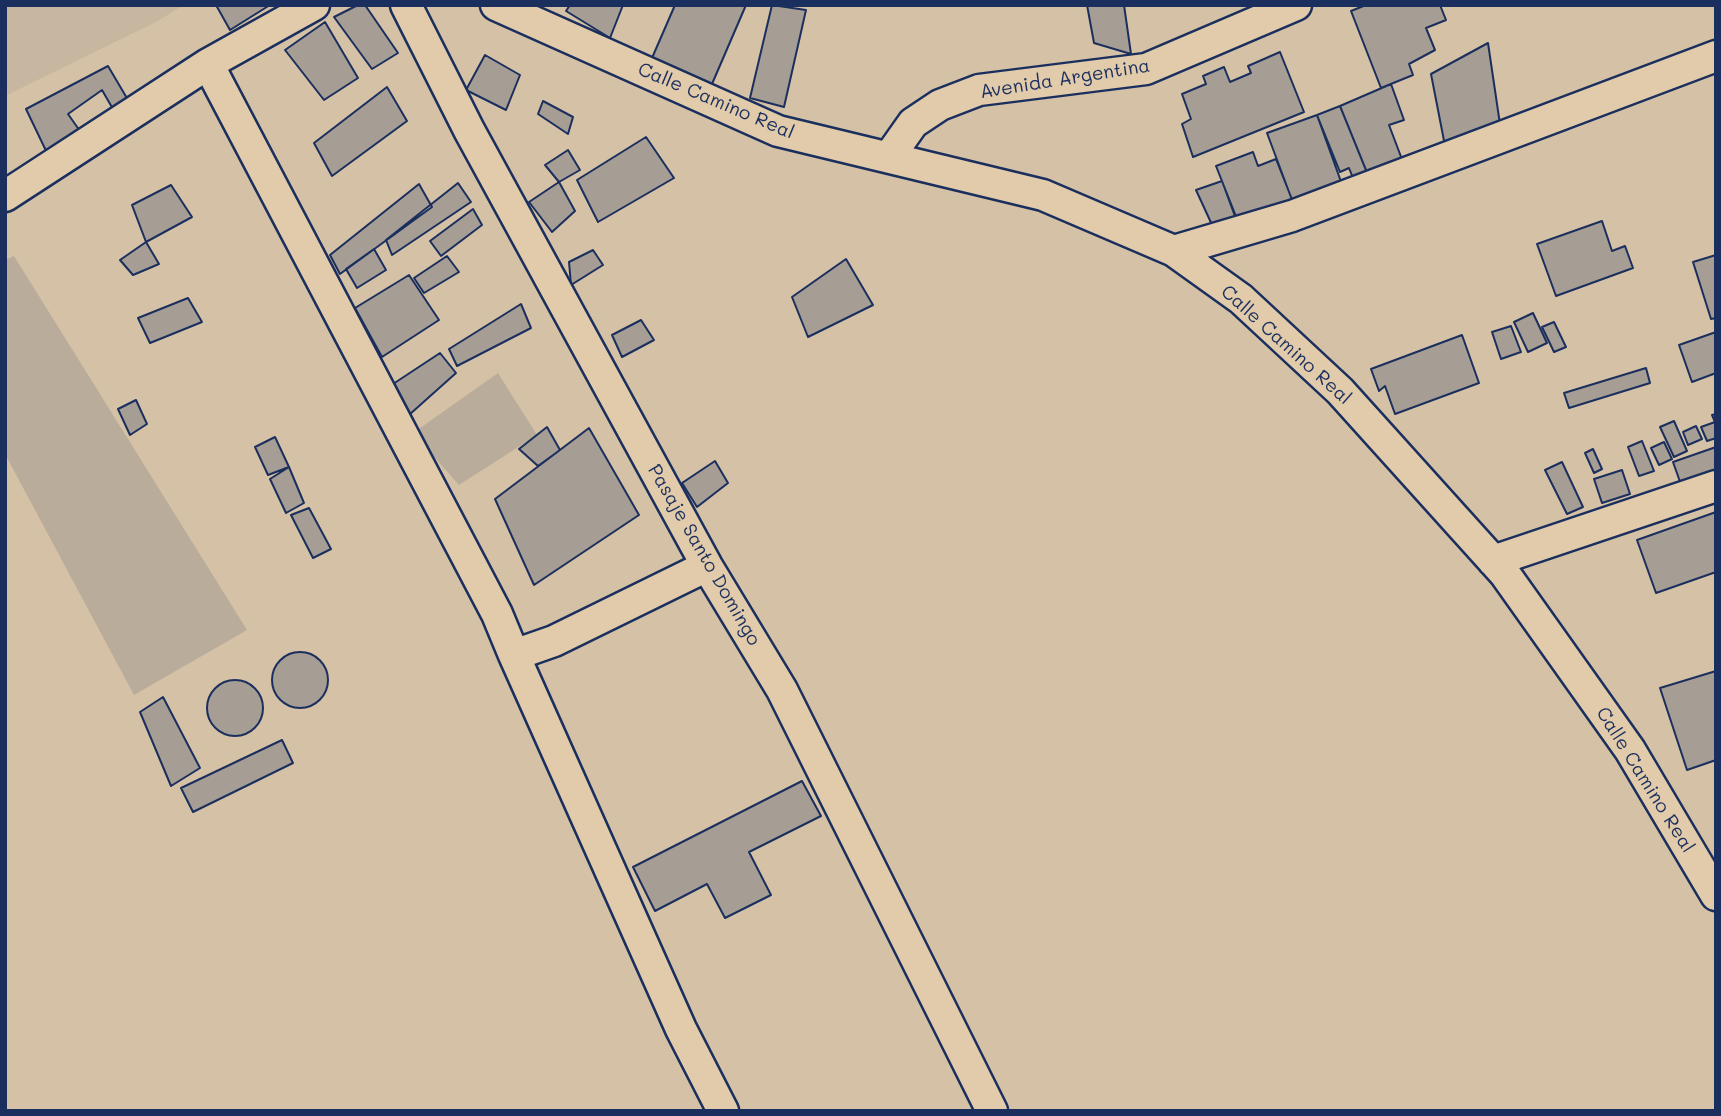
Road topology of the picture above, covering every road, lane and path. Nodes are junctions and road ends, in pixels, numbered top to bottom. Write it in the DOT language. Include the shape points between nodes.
graph roads {
  1 [pos="314,5"];
  2 [pos="405,5"];
  3 [pos="496,5"];
  4 [pos="1296,5"];
  5 [pos="1716,56"];
  6 [pos="208,64"];
  7 [pos="889,157"];
  8 [pos="5,196"];
  9 [pos="1174,251"];
  10 [pos="1716,486"];
  11 [pos="1493,561"];
  12 [pos="707,566"];
  13 [pos="514,655"];
  14 [pos="1716,895"];
  15 [pos="723,1111"];
  16 [pos="992,1111"];
  1 -- 6 [label="street"];
  2 -- 12 [label="street, Pasaje Santo Domingo"];
  3 -- 7 [label="street, Calle Camino Real" via="778,131"];
  4 -- 7 [label="street, Avenida Argentina" via="1146,69 979,90 940,105 913,123"];
  5 -- 9 [label="street" via="1292,216"];
  6 -- 8 [label="street"];
  6 -- 13 [label="street" via="497,614"];
  7 -- 9 [label="street, Calle Camino Real" via="1043,195"];
  9 -- 11 [label="street, Calle Camino Real" via="1241,299 1340,391"];
  10 -- 11 [label="street"];
  11 -- 14 [label="street, Calle Camino Real" via="1630,750"];
  12 -- 13 [label="street" via="554,641"];
  12 -- 16 [label="street, Pasaje Santo Domingo" via="782,690"];
  13 -- 15 [label="street" via="681,1028"];
}
